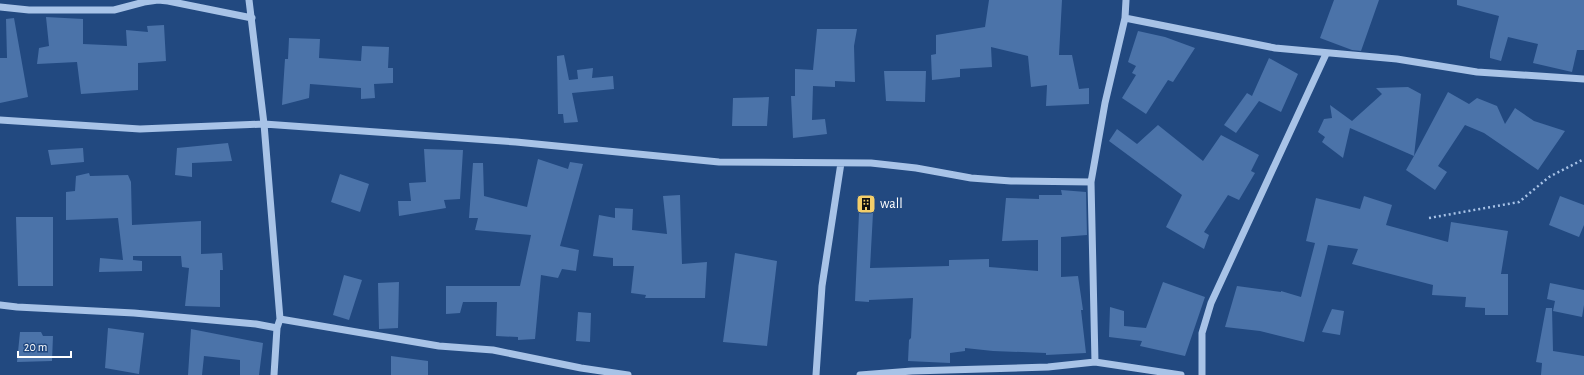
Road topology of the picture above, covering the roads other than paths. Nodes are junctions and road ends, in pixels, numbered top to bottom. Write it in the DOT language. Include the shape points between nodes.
graph roads {
  1 [pos="249,0"];
  2 [pos="1126,0"];
  3 [pos="0,7"];
  4 [pos="252,18"];
  5 [pos="1125,18"];
  6 [pos="1326,54"];
  7 [pos="1584,79"];
  8 [pos="0,120"];
  9 [pos="264,124"];
  10 [pos="841,163"];
  11 [pos="1091,182"];
  12 [pos="0,305"];
  13 [pos="280,319"];
  14 [pos="277,328"];
  15 [pos="1095,362"];
  16 [pos="580,372"];
  17 [pos="274,375"];
  18 [pos="628,375"];
  19 [pos="816,375"];
  20 [pos="860,375"];
  21 [pos="1181,375"];
  22 [pos="1202,375"];
  1 -- 4 [label="street"];
  2 -- 5 [label="street"];
  3 -- 4 [label="street" via="29,10 114,10 163,0"];
  4 -- 9 [label="street"];
  5 -- 6 [label="street" via="1275,48"];
  5 -- 11 [label="street" via="1105,103"];
  6 -- 7 [label="street" via="1397,59 1476,72"];
  6 -- 22 [label="street" via="1211,303 1202,333"];
  8 -- 9 [label="street" via="140,130"];
  9 -- 10 [label="street" via="516,142 719,162"];
  9 -- 13 [label="street"];
  10 -- 11 [label="street" via="916,168 971,178"];
  10 -- 19 [label="street" via="822,286"];
  11 -- 15 [label="street"];
  12 -- 14 [label="street" via="142,314"];
  13 -- 14 [label="street"];
  13 -- 16 [label="street" via="439,346 493,350"];
  14 -- 17 [label="street"];
  15 -- 20 [label="street" via="1048,367"];
  15 -- 21 [label="street"];
  16 -- 18 [label="street"];
}
